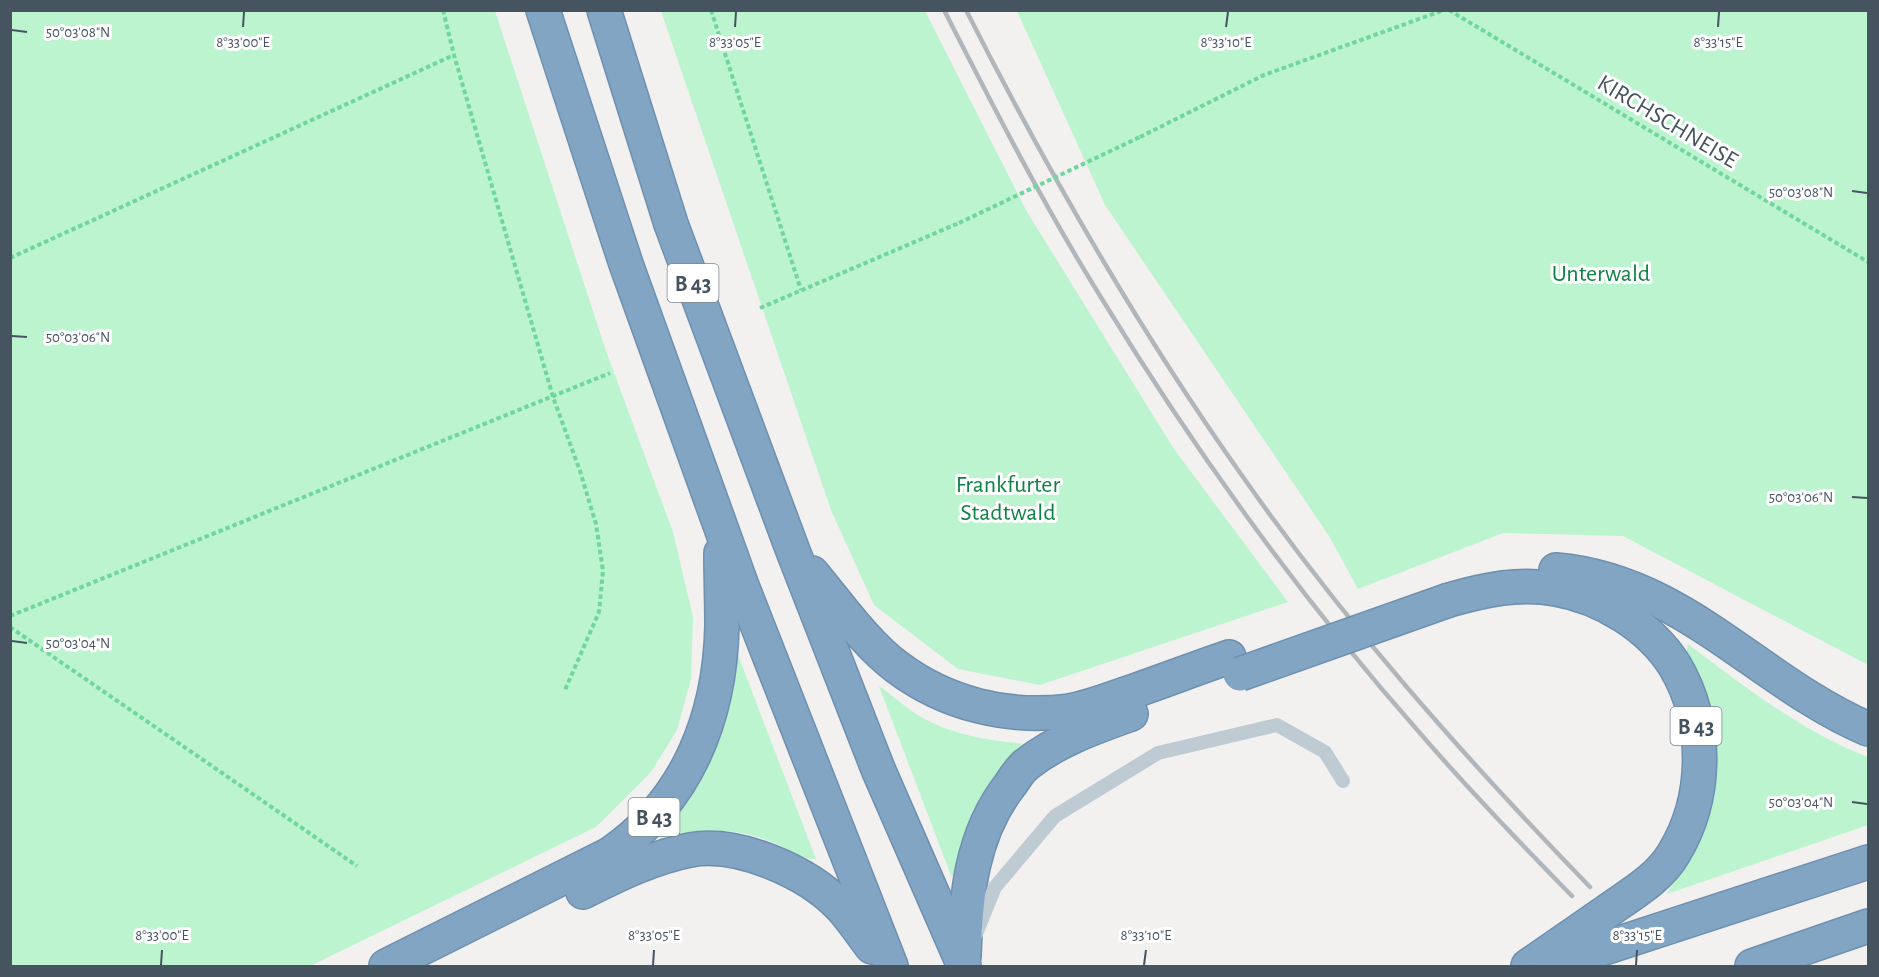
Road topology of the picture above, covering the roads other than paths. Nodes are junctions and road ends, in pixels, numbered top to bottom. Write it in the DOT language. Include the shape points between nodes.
graph roads {
  1 [pos="543,10"];
  2 [pos="604,10"];
  3 [pos="720,524"];
  4 [pos="793,551"];
  5 [pos="1443,591"];
  6 [pos="1234,665"];
  7 [pos="1869,729"];
  8 [pos="1343,781"];
  9 [pos="1869,862"];
  10 [pos="1869,926"];
  11 [pos="964,965"];
  12 [pos="386,966"];
  13 [pos="434,966"];
  14 [pos="890,966"];
  15 [pos="1528,966"];
  16 [pos="1549,966"];
  17 [pos="1752,966"];
  1 -- 3 [label="highway, B 43" via="626,264"];
  2 -- 4 [label="highway, B 43" via="671,224"];
  3 -- 12 [label="highway, B 43" via="722,627 712,702 693,759 674,792 632,839 610,854"];
  3 -- 14 [label="highway, B 43"];
  4 -- 6 [label="highway" via="896,666 957,700 999,711 1034,714 1071,710"];
  4 -- 11 [label="highway, B 43" via="878,769"];
  5 -- 6 [label="highway, B 43, bridge"];
  5 -- 7 [label="highway" via="1485,571 1523,567 1570,571 1611,581 1660,600 1717,633 1807,697"];
  5 -- 15 [label="highway, B 43" via="1524,586 1588,598 1644,630 1674,666 1695,717 1700,768 1696,798 1687,829 1673,855 1654,878"];
  6 -- 11 [label="highway" via="1076,734 1026,765 987,821 975,856 967,894"];
  8 -- 11 [label="lane" via="1325,752 1277,725 1158,753 1055,816 996,887"];
  9 -- 16 [label="highway"];
  10 -- 17 [label="highway"];
  13 -- 14 [label="highway, B 43" via="617,876 692,849 753,854 813,884 840,906"];
}
